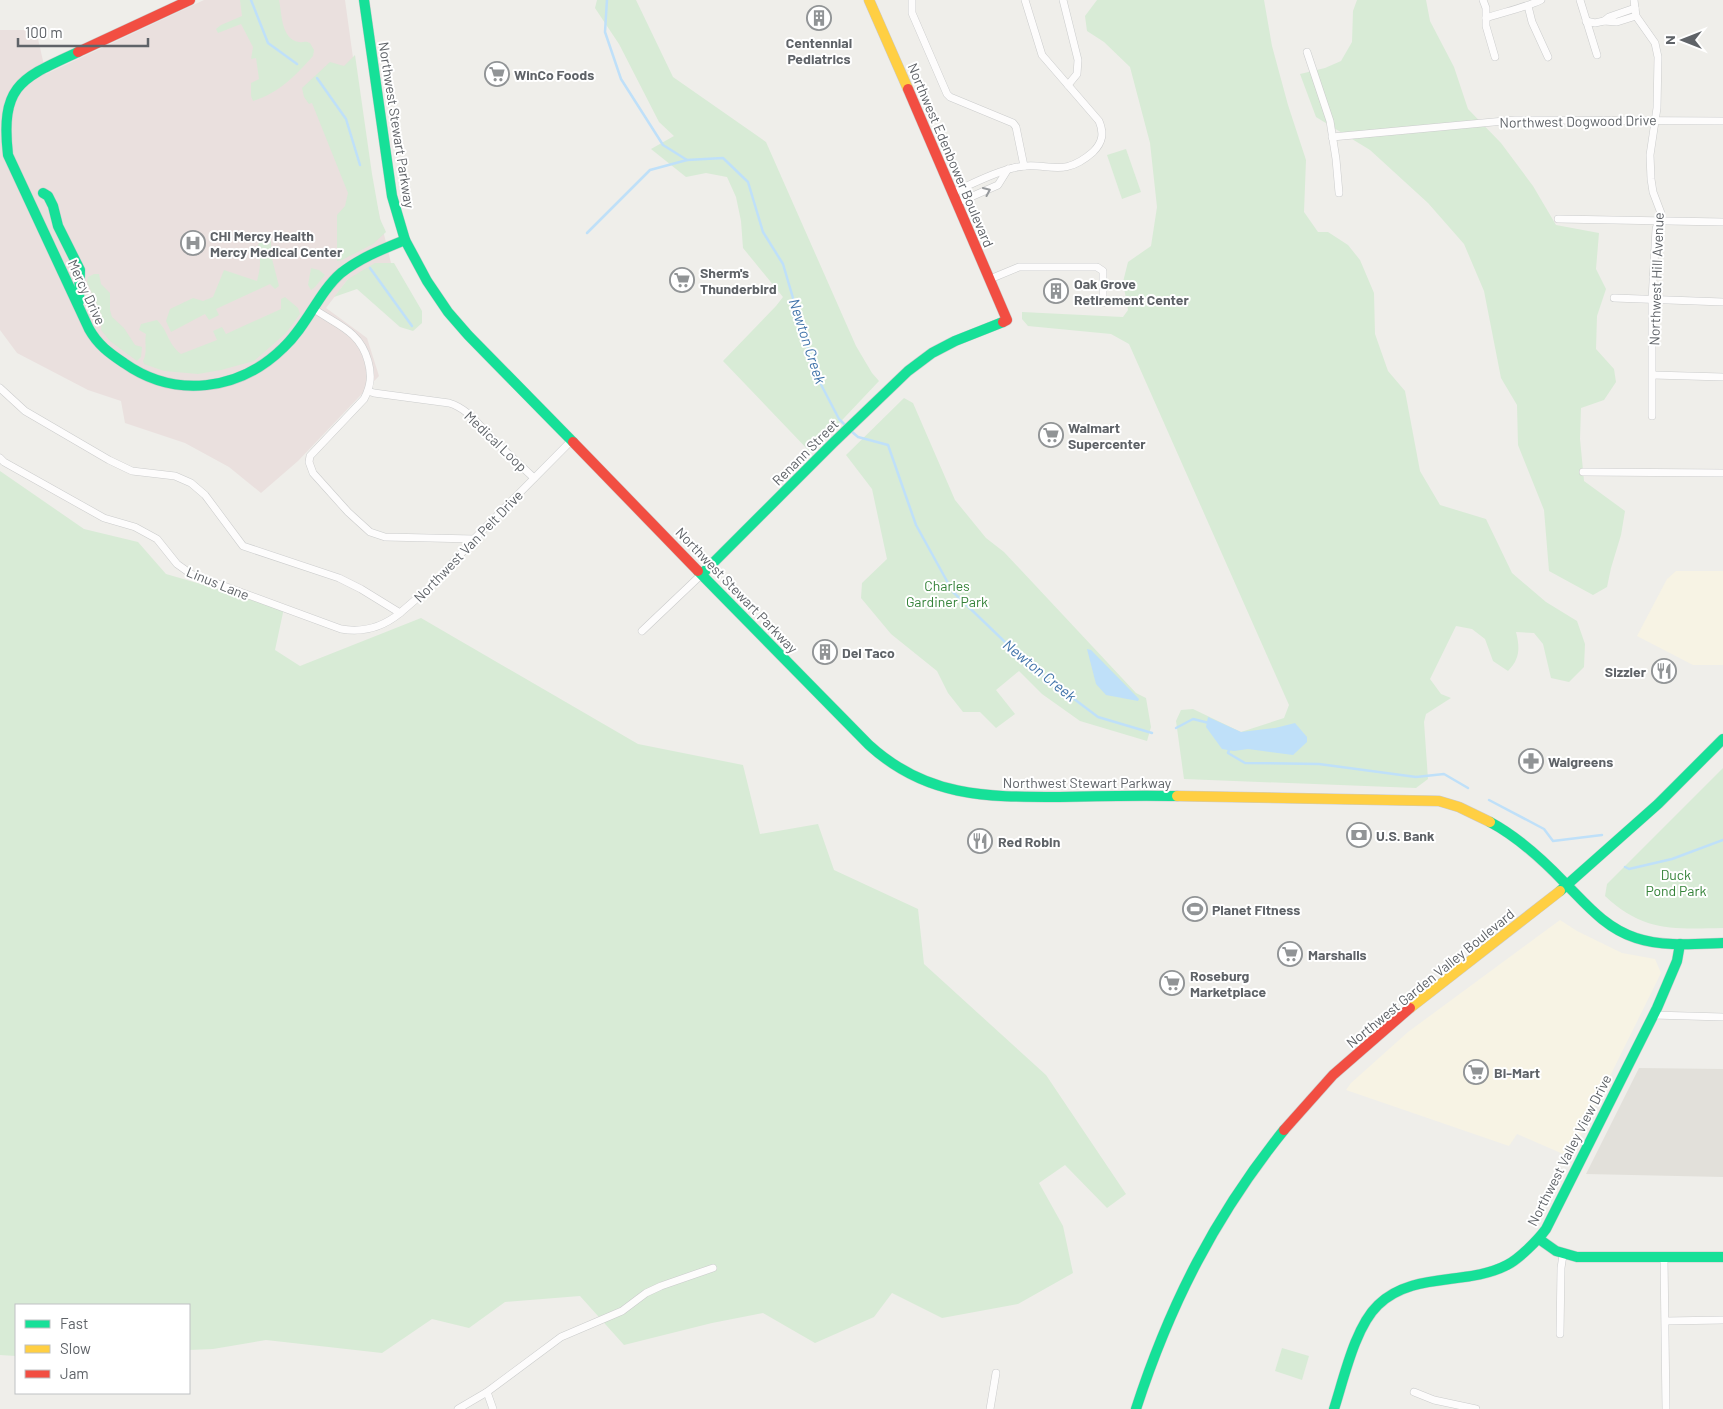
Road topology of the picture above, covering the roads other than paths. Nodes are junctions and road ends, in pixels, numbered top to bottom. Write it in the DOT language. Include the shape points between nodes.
graph roads {
  1 [pos="190,0"];
  2 [pos="364,0"];
  3 [pos="869,0"];
  4 [pos="912,0"];
  5 [pos="1025,0"];
  6 [pos="1063,0"];
  7 [pos="1483,0"];
  8 [pos="1541,0"];
  9 [pos="1578,1"];
  10 [pos="1635,4"];
  11 [pos="1528,6"];
  12 [pos="1636,16"];
  13 [pos="1486,18"];
  14 [pos="1586,21"];
  15 [pos="1604,21"];
  16 [pos="1307,52"];
  17 [pos="1596,55"];
  18 [pos="1495,57"];
  19 [pos="1548,57"];
  20 [pos="1068,85"];
  21 [pos="1655,120"];
  22 [pos="1723,121"];
  23 [pos="1332,137"];
  24 [pos="4,156"];
  25 [pos="1024,166"];
  26 [pos="1008,169"];
  27 [pos="43,193"];
  28 [pos="952,193"];
  29 [pos="1339,193"];
  30 [pos="957,204"];
  31 [pos="1558,219"];
  32 [pos="1659,221"];
  33 [pos="1723,222"];
  34 [pos="405,240"];
  35 [pos="990,279"];
  36 [pos="1614,298"];
  37 [pos="1652,300"];
  38 [pos="1723,302"];
  39 [pos="1103,303"];
  40 [pos="79,307"];
  41 [pos="314,309"];
  42 [pos="1007,320"];
  43 [pos="1654,375"];
  44 [pos="1723,377"];
  45 [pos="0,388"];
  46 [pos="368,391"];
  47 [pos="1652,416"];
  48 [pos="571,441"];
  49 [pos="0,458"];
  50 [pos="1583,472"];
  51 [pos="1723,473"];
  52 [pos="534,478"];
  53 [pos="474,539"];
  54 [pos="702,574"];
  55 [pos="400,613"];
  56 [pos="642,631"];
  57 [pos="1723,739"];
  58 [pos="1567,885"];
  59 [pos="1723,943"];
  60 [pos="1680,944"];
  61 [pos="1653,1015"];
  62 [pos="1723,1017"];
  63 [pos="1539,1239"];
  64 [pos="1563,1255"];
  65 [pos="1664,1258"];
  66 [pos="1723,1258"];
  67 [pos="713,1268"];
  68 [pos="1666,1320"];
  69 [pos="1723,1320"];
  70 [pos="1560,1334"];
  71 [pos="996,1372"];
  72 [pos="487,1392"];
  73 [pos="1414,1392"];
  74 [pos="458,1409"];
  75 [pos="493,1409"];
  76 [pos="990,1409"];
  77 [pos="1136,1409"];
  78 [pos="1334,1409"];
  79 [pos="1476,1409"];
  80 [pos="1666,1409"];
  1 -- 24 [label="main road, Mercy Drive" via="27,76 14,88 3,112"];
  2 -- 34 [label="main road, Northwest Stewart Parkway" via="392,196"];
  3 -- 28 [label="main road, Northwest Edenbower Boulevard"];
  4 -- 25 [label="street" via="912,13 947,94 1014,123"];
  5 -- 20 [label="street" via="1039,50"];
  6 -- 20 [label="street" via="1078,60 1077,74"];
  7 -- 13 [label="street"];
  8 -- 11 [label="street"];
  9 -- 14 [label="street"];
  10 -- 12 [label="street, Northwest Hill Avenue"];
  10 -- 15 [label="street"];
  11 -- 13 [label="street"];
  11 -- 19 [label="street"];
  12 -- 15 [label="street" via="1617,22"];
  12 -- 21 [label="street, Northwest Hill Avenue" via="1657,50"];
  13 -- 18 [label="street"];
  14 -- 15 [label="street"];
  14 -- 17 [label="street"];
  16 -- 23 [label="street" via="1330,121"];
  20 -- 25 [label="street" via="1099,121 1103,134 1100,143 1092,153 1069,167"];
  21 -- 22 [label="street, Northwest Dogwood Drive"];
  21 -- 23 [label="street, Northwest Dogwood Drive" via="1515,120"];
  21 -- 32 [label="street, Northwest Hill Avenue" via="1650,168 1653,192 1661,213"];
  23 -- 29 [label="street"];
  24 -- 40 [label="main road, Mercy Drive"];
  25 -- 26 [label="street"];
  26 -- 28 [label="street"];
  30 -- 26 [label="street, one-way" via="998,185"];
  27 -- 40 [label="main road" via="53,206 55,220 80,270"];
  28 -- 30 [label="main road, Northwest Edenbower Boulevard"];
  30 -- 35 [label="main road, Northwest Edenbower Boulevard"];
  31 -- 32 [label="street"];
  32 -- 33 [label="street"];
  32 -- 37 [label="street, Northwest Hill Avenue"];
  34 -- 41 [label="main road, Mercy Drive" via="340,274"];
  34 -- 48 [label="main road, Northwest Stewart Parkway" via="438,299 457,323"];
  35 -- 39 [label="street" via="1019,267 1097,267 1103,270"];
  35 -- 42 [label="main road, Northwest Edenbower Boulevard"];
  36 -- 37 [label="street"];
  37 -- 38 [label="street"];
  37 -- 43 [label="street, Northwest Hill Avenue"];
  40 -- 41 [label="main road, Mercy Drive" via="93,336 105,350 141,375 191,386 232,380 257,369 287,345"];
  41 -- 46 [label="street" via="348,330 364,348 371,377"];
  42 -- 54 [label="main road, Renann Street" via="955,341 908,371"];
  43 -- 44 [label="street"];
  43 -- 47 [label="street, Northwest Hill Avenue"];
  45 -- 55 [label="street, Northwest Van Pelt Drive" via="25,411 109,460 132,471 175,476 191,483 205,495 242,546 339,578"];
  46 -- 52 [label="street, Medical Loop" via="458,406"];
  46 -- 53 [label="street" via="358,406 310,456 313,473 348,512 377,536"];
  48 -- 52 [label="street, Northwest Van Pelt Drive"];
  48 -- 54 [label="main road, Northwest Stewart Parkway"];
  49 -- 55 [label="street, Linus Lane" via="104,518 135,527 157,539 186,572 211,582 342,629 374,628 389,623"];
  50 -- 51 [label="street"];
  52 -- 53 [label="street, Northwest Van Pelt Drive"];
  53 -- 55 [label="street, Northwest Van Pelt Drive" via="436,582"];
  54 -- 56 [label="street, Renann Street"];
  54 -- 58 [label="main road, Northwest Stewart Parkway" via="874,749 897,767 927,782 971,794 1000,797 1166,796 1439,801 1473,812 1503,827"];
  57 -- 58 [label="main road, Northwest Garden Valley Boulevard" via="1614,845"];
  58 -- 60 [label="main road, Northwest Stewart Parkway" via="1596,916 1625,934 1654,942"];
  58 -- 77 [label="main road, Northwest Garden Valley Boulevard" via="1402,1014 1332,1076 1279,1135 1231,1202 1190,1271 1155,1349"];
  59 -- 60 [label="main road, Northwest Stewart Parkway"];
  60 -- 61 [label="main road, Northwest Valley View Drive" via="1678,961"];
  61 -- 62 [label="street"];
  61 -- 63 [label="main road, Northwest Valley View Drive" via="1551,1221"];
  63 -- 64 [label="main road"];
  63 -- 78 [label="main road, Northwest Valley View Drive" via="1508,1265 1481,1274 1398,1290 1378,1305 1364,1324"];
  64 -- 65 [label="main road"];
  64 -- 70 [label="street"];
  65 -- 66 [label="main road"];
  65 -- 68 [label="street"];
  67 -- 72 [label="street" via="646,1293 622,1311 576,1329"];
  68 -- 69 [label="street"];
  68 -- 80 [label="street"];
  71 -- 76 [label="street"];
  72 -- 74 [label="street"];
  72 -- 75 [label="street"];
  73 -- 79 [label="street"];
}
